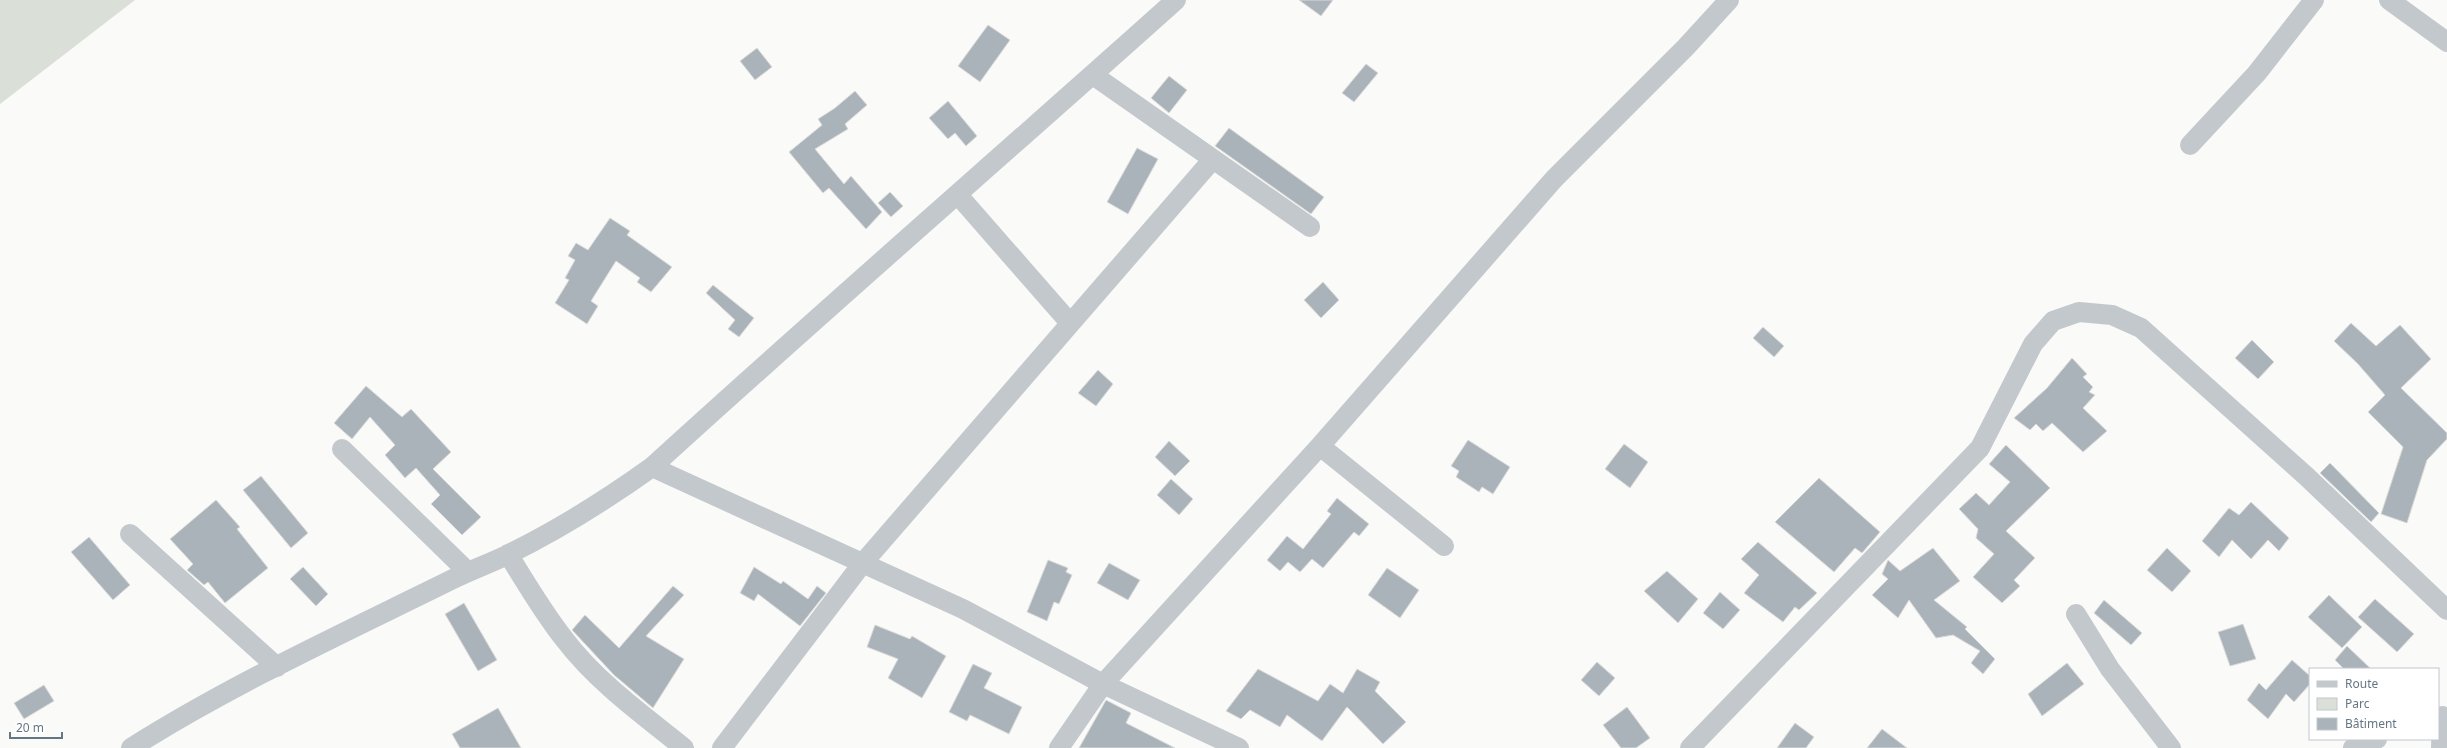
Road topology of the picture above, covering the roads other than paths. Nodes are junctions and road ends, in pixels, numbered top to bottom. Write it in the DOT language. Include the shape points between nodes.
graph roads {
  1 [pos="1730,0"];
  2 [pos="2314,0"];
  3 [pos="2389,0"];
  4 [pos="1173,1"];
  5 [pos="2447,42"];
  6 [pos="1093,75"];
  7 [pos="2190,145"];
  8 [pos="1213,159"];
  9 [pos="958,195"];
  10 [pos="1310,227"];
  11 [pos="1070,323"];
  12 [pos="1320,446"];
  13 [pos="342,449"];
  14 [pos="652,467"];
  15 [pos="130,534"];
  16 [pos="1444,546"];
  17 [pos="508,554"];
  18 [pos="862,564"];
  19 [pos="468,572"];
  20 [pos="2447,610"];
  21 [pos="2076,614"];
  22 [pos="277,667"];
  23 [pos="1103,684"];
  24 [pos="2442,716"];
  25 [pos="2374,740"];
  26 [pos="1696,747"];
  27 [pos="131,748"];
  28 [pos="684,748"];
  29 [pos="722,748"];
  30 [pos="1059,748"];
  31 [pos="1239,748"];
  32 [pos="2171,748"];
  33 [pos="2353,748"];
  34 [pos="2441,748"];
  1 -- 12 [label="street" via="1554,179"];
  2 -- 7 [label="street" via="2257,73"];
  3 -- 5 [label="street"];
  4 -- 6 [label="street"];
  6 -- 8 [label="street"];
  6 -- 9 [label="street"];
  8 -- 10 [label="street"];
  8 -- 11 [label="street"];
  9 -- 11 [label="street"];
  9 -- 14 [label="street" via="814,319"];
  11 -- 18 [label="street"];
  12 -- 16 [label="street"];
  12 -- 23 [label="street"];
  13 -- 19 [label="street"];
  14 -- 17 [label="street" via="603,501"];
  14 -- 18 [label="street"];
  15 -- 22 [label="street"];
  17 -- 19 [label="street"];
  17 -- 28 [label="street" via="564,640 645,717"];
  18 -- 23 [label="street" via="963,609"];
  18 -- 29 [label="street"];
  19 -- 22 [label="street"];
  20 -- 26 [label="street" via="2306,476 2141,328 2112,315 2079,312 2053,321 2032,344 1980,448"];
  21 -- 32 [label="street" via="2110,669"];
  22 -- 27 [label="street"];
  23 -- 30 [label="street"];
  23 -- 31 [label="street"];
  24 -- 34 [label="street"];
  25 -- 33 [label="street"];
}
